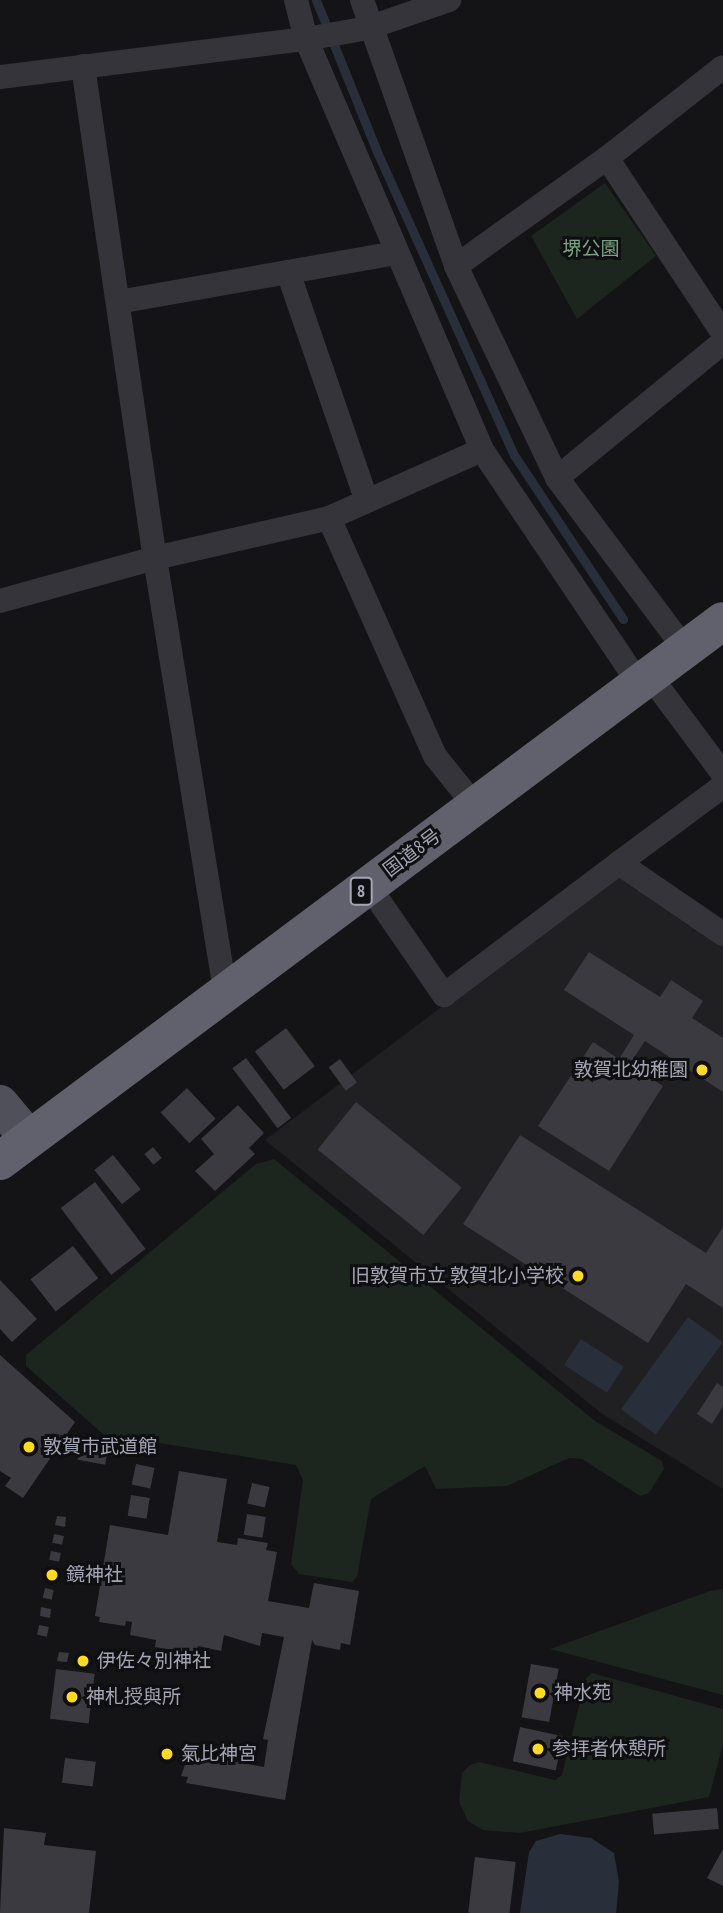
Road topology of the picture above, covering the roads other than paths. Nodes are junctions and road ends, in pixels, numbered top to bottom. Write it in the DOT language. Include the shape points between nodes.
graph roads {
  1 [pos="296,0"];
  2 [pos="362,0"];
  3 [pos="449,0"];
  4 [pos="368,28"];
  5 [pos="306,39"];
  6 [pos="83,66"];
  7 [pos="723,67"];
  8 [pos="0,77"];
  9 [pos="607,158"];
  10 [pos="397,253"];
  11 [pos="456,266"];
  12 [pos="288,272"];
  13 [pos="118,302"];
  14 [pos="723,333"];
  15 [pos="723,342"];
  16 [pos="482,450"];
  17 [pos="557,478"];
  18 [pos="367,501"];
  19 [pos="329,518"];
  20 [pos="155,558"];
  21 [pos="0,601"];
  22 [pos="723,621"];
  23 [pos="685,649"];
  24 [pos="645,680"];
  25 [pos="723,774"];
  26 [pos="723,786"];
  27 [pos="475,806"];
  28 [pos="619,863"];
  29 [pos="368,886"];
  30 [pos="723,934"];
  31 [pos="225,990"];
  32 [pos="0,1104"];
  33 [pos="14,1150"];
  1 -- 5 [label="street"];
  2 -- 4 [label="street"];
  3 -- 4 [label="street"];
  4 -- 5 [label="street"];
  4 -- 11 [label="street"];
  5 -- 6 [label="street"];
  5 -- 10 [label="street"];
  6 -- 8 [label="street"];
  6 -- 13 [label="street"];
  7 -- 9 [label="street"];
  9 -- 11 [label="street"];
  9 -- 14 [label="street"];
  10 -- 12 [label="street"];
  10 -- 16 [label="street"];
  11 -- 17 [label="street"];
  12 -- 13 [label="street"];
  12 -- 18 [label="street"];
  13 -- 20 [label="street"];
  15 -- 17 [label="street"];
  16 -- 18 [label="street"];
  16 -- 24 [label="street"];
  17 -- 23 [label="street"];
  18 -- 19 [label="street"];
  19 -- 20 [label="street"];
  19 -- 27 [label="street" via="435,755"];
  20 -- 21 [label="street"];
  20 -- 31 [label="street"];
  22 -- 23 [label="highway, 国道8号 / 8"];
  23 -- 24 [label="highway, 国道8号 / 8"];
  24 -- 25 [label="street"];
  24 -- 27 [label="highway, 国道8号 / 8"];
  26 -- 28 [label="street"];
  27 -- 29 [label="highway, 国道8号 / 8"];
  28 -- 29 [label="street" via="444,995"];
  28 -- 30 [label="street"];
  29 -- 31 [label="highway, 国道8号 / 8"];
  31 -- 33 [label="highway, 国道8号 / 8"];
  32 -- 33 [label="main road"];
}
